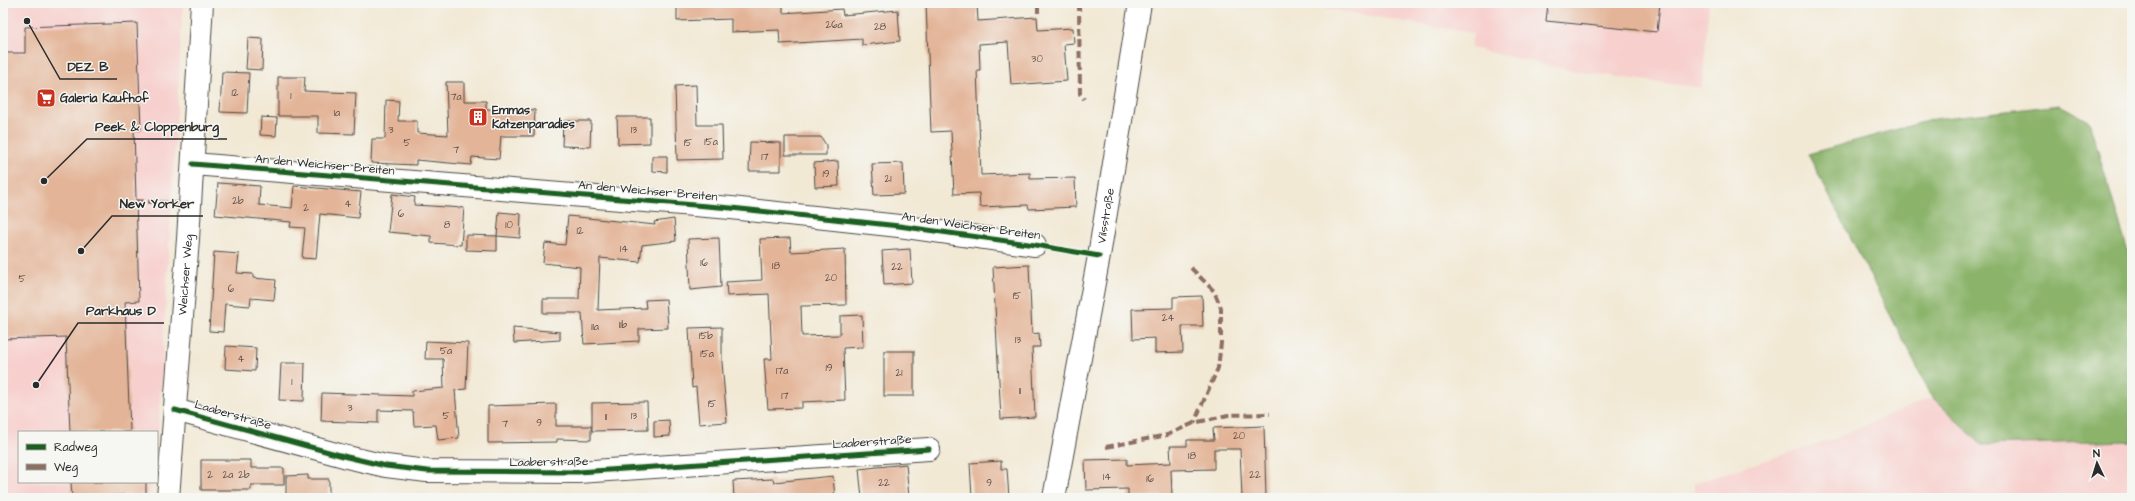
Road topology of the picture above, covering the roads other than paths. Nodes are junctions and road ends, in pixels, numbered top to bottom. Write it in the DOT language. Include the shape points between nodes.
graph roads {
  1 [pos="202,3"];
  2 [pos="1137,3"];
  3 [pos="1140,3"];
  4 [pos="193,164"];
  5 [pos="1035,245"];
  6 [pos="175,410"];
  7 [pos="929,449"];
  8 [pos="168,498"];
  9 [pos="1054,498"];
  1 -- 4 [label="street, Weichser Weg"];
  2 -- 3 [label="street"];
  3 -- 9 [label="street, Vilsstraße" via="1098,264"];
  4 -- 5 [label="street, An den Weichser Breiten" via="731,208 898,226"];
  4 -- 6 [label="street, Weichser Weg"];
  6 -- 7 [label="street, Laaberstraße" via="347,457 427,472 578,472"];
  6 -- 8 [label="street, Weichser Weg"];
}
